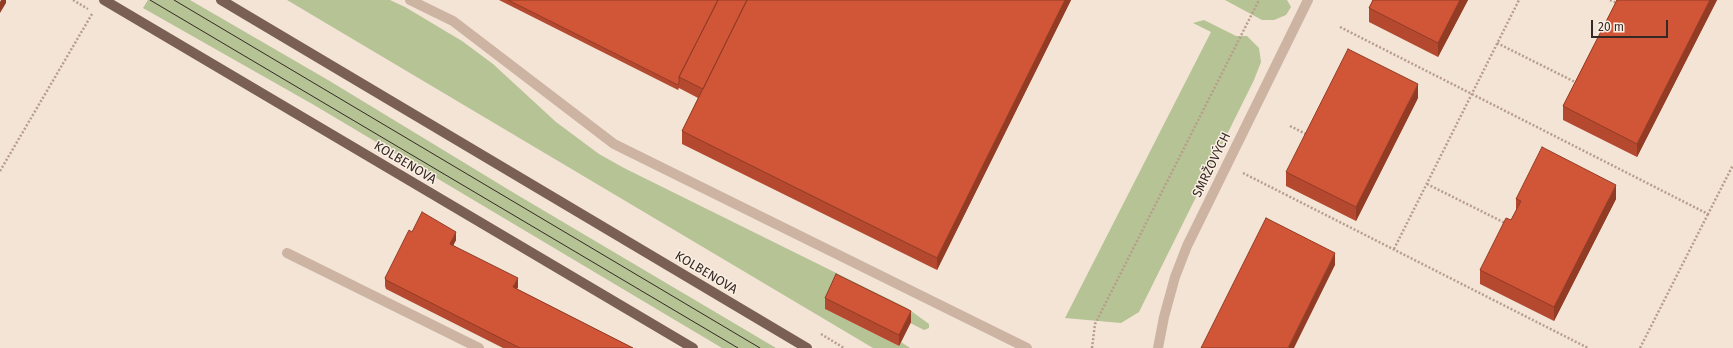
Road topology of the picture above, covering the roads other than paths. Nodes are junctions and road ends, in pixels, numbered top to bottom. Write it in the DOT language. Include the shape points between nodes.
graph roads {
  1 [pos="104,0"];
  2 [pos="221,0"];
  3 [pos="410,0"];
  4 [pos="1308,0"];
  5 [pos="287,254"];
  6 [pos="479,348"];
  7 [pos="693,348"];
  8 [pos="807,348"];
  9 [pos="1027,348"];
  10 [pos="1158,348"];
  1 -- 7 [label="main road, KOLBENOVA"];
  2 -- 8 [label="main road, KOLBENOVA"];
  3 -- 9 [label="street" via="452,21 614,144"];
  4 -- 10 [label="street, SMRŽOVÝCH" via="1187,246 1175,277"];
  5 -- 6 [label="street"];
}
